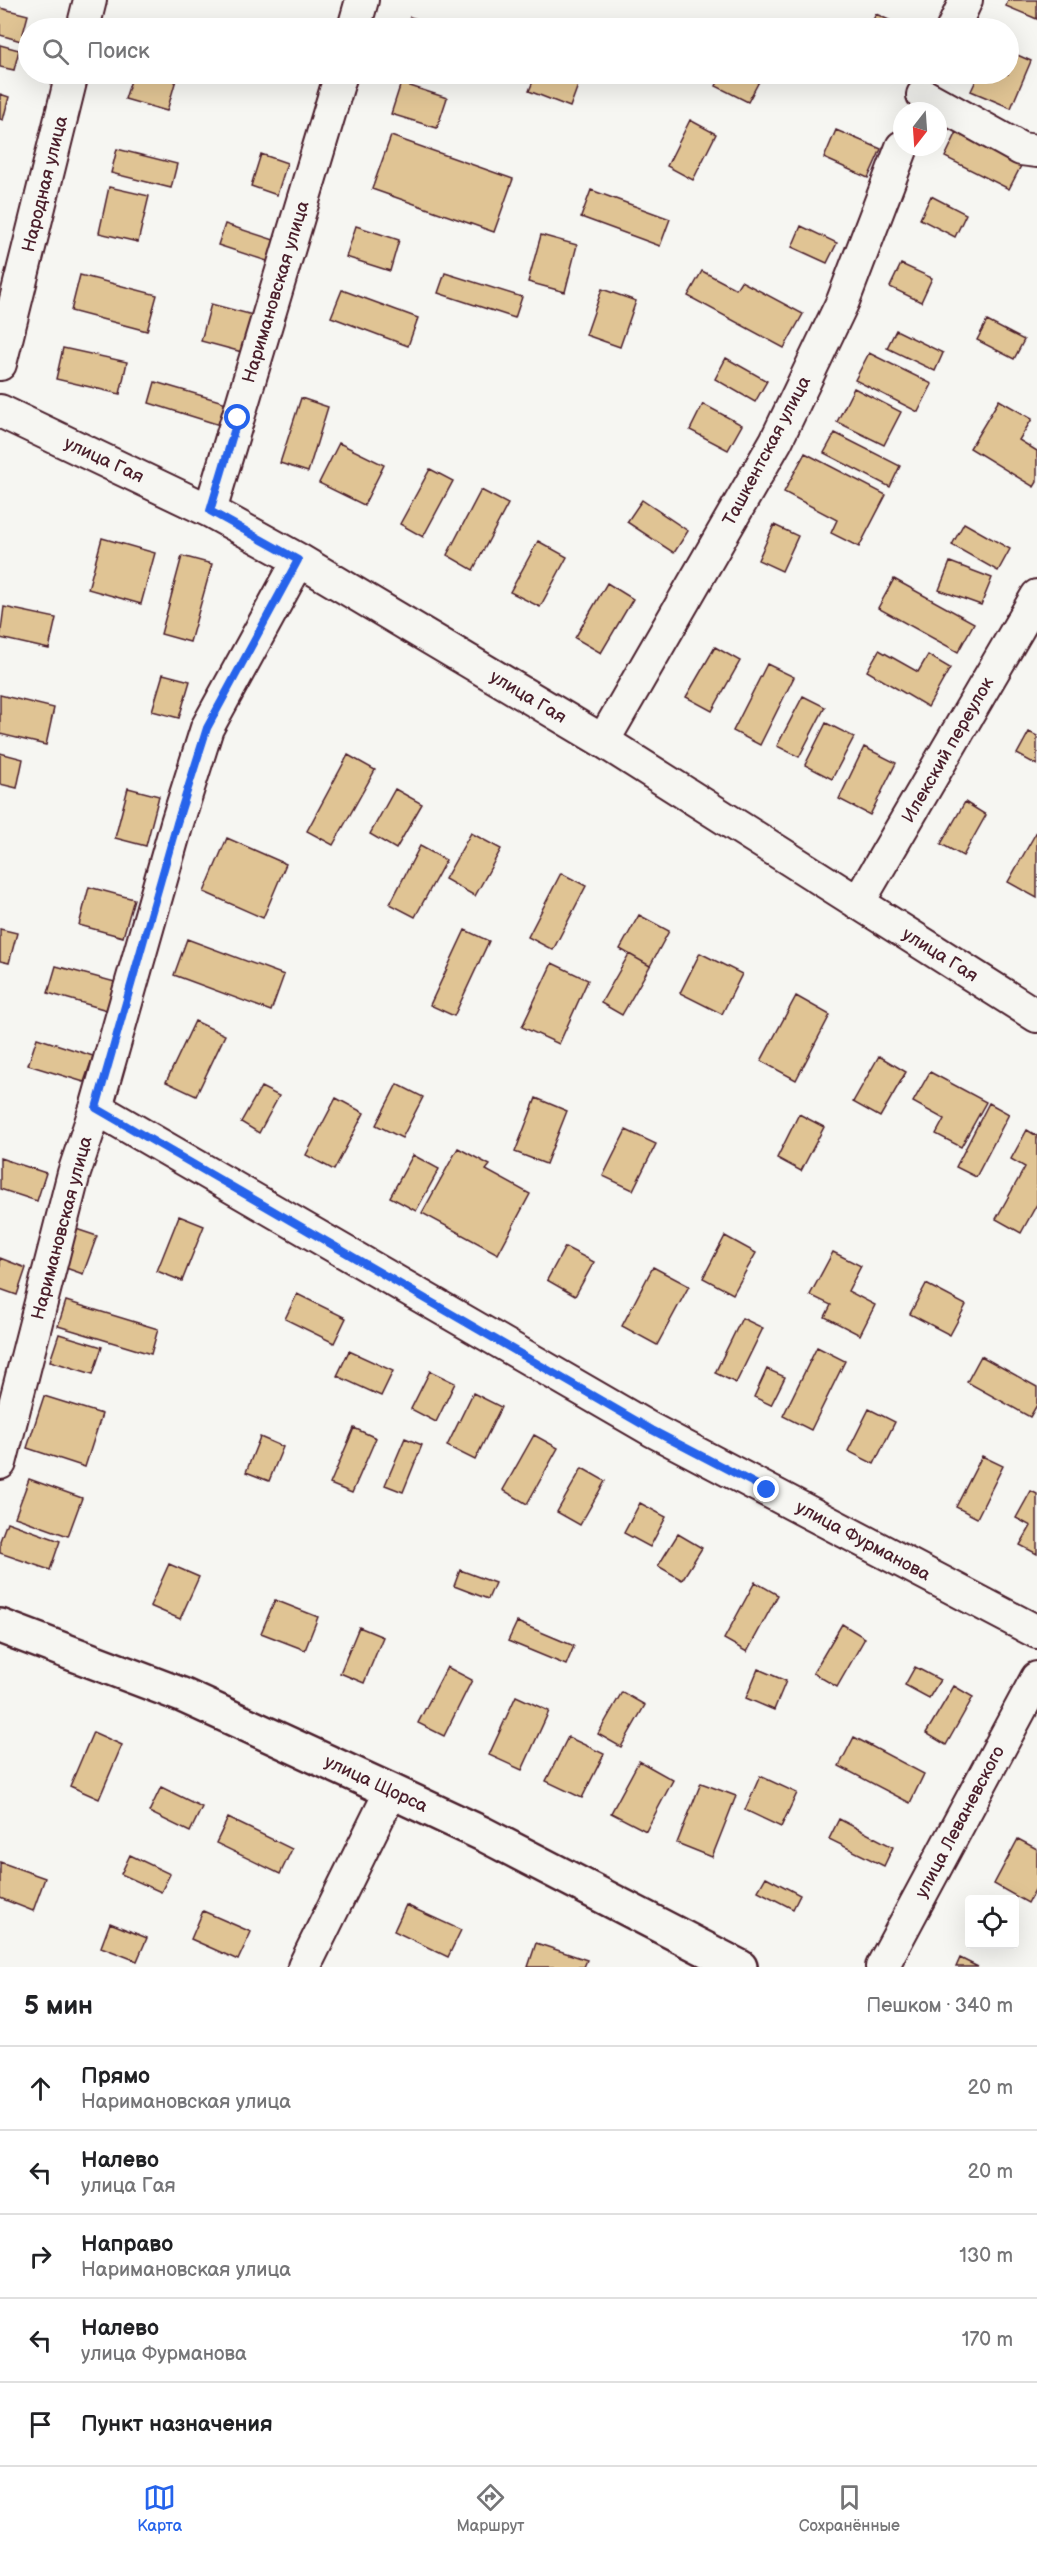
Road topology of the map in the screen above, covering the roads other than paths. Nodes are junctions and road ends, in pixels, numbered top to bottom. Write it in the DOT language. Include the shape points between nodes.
graph roads {
  1 [pos="90,0"];
  2 [pos="362,0"];
  3 [pos="966,0"];
  4 [pos="86,18"];
  5 [pos="357,18"];
  6 [pos="958,18"];
  7 [pos="70,84"];
  8 [pos="338,84"];
  9 [pos="924,93"];
  10 [pos="1037,152"];
  11 [pos="899,156"];
  12 [pos="0,364"];
  13 [pos="0,411"];
  14 [pos="210,511"];
  15 [pos="298,560"];
  16 [pos="1037,597"];
  17 [pos="603,741"];
  18 [pos="858,903"];
  19 [pos="1037,1016"];
  20 [pos="96,1108"];
  21 [pos="0,1463"];
  22 [pos="0,1626"];
  23 [pos="1037,1632"];
  24 [pos="1037,1678"];
  25 [pos="391,1791"];
  26 [pos="303,1967"];
  27 [pos="740,1967"];
  28 [pos="882,1967"];
  1 -- 4 [label="street"];
  2 -- 5 [label="street"];
  3 -- 6 [label="street"];
  7 -- 12 [label="street, Народная улица"];
  8 -- 14 [label="street, Наримановская улица"];
  9 -- 10 [label="street" via="1021,149"];
  11 -- 17 [label="street, Ташкентская улица" via="843,301 776,441"];
  13 -- 14 [label="street, улица Гая"];
  14 -- 15 [label="street, улица Гая"];
  15 -- 17 [label="street, улица Гая"];
  15 -- 20 [label="street, Наримановская улица" via="207,728"];
  16 -- 18 [label="street, Илекский переулок"];
  17 -- 18 [label="street, улица Гая"];
  18 -- 19 [label="street, улица Гая"];
  20 -- 21 [label="street, Наримановская улица" via="74,1173"];
  20 -- 23 [label="street, улица Фурманова" via="652,1430"];
  22 -- 25 [label="main road, улица Щорса" via="182,1695"];
  24 -- 28 [label="street, улица Леваневского"];
  25 -- 26 [label="street"];
  25 -- 27 [label="main road, улица Щорса" via="483,1834"];
}
